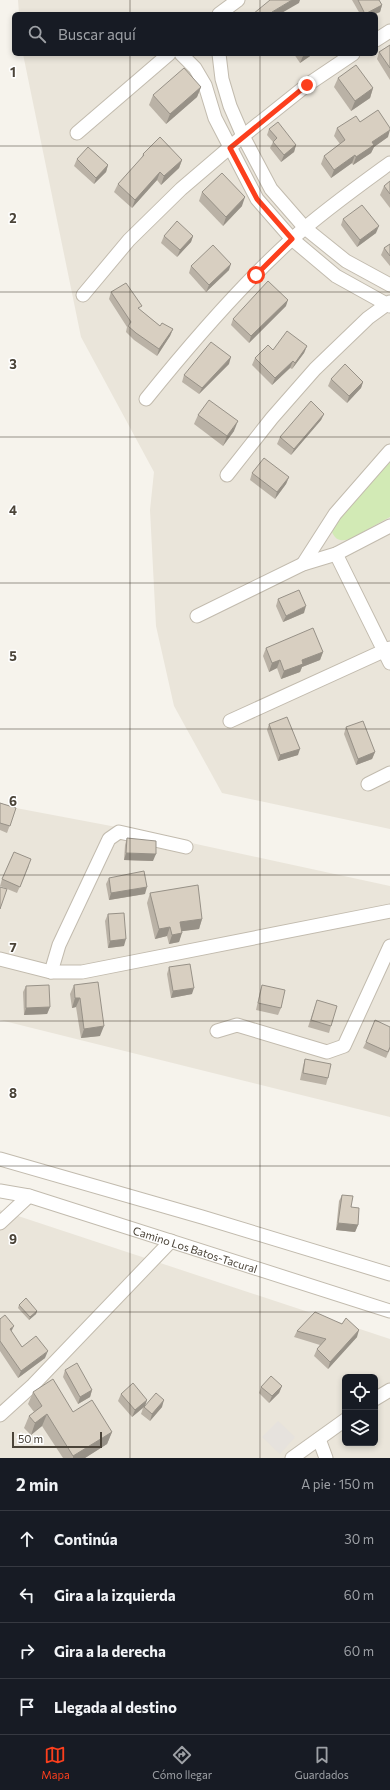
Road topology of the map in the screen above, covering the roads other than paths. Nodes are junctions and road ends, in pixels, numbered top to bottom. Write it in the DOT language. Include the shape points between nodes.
graph roads {
  1 [pos="238,0"];
  2 [pos="222,12"];
  3 [pos="390,32"];
  4 [pos="378,39"];
  5 [pos="167,56"];
  6 [pos="183,56"];
  7 [pos="219,56"];
  8 [pos="350,56"];
  9 [pos="77,133"];
  10 [pos="243,136"];
  11 [pos="230,148"];
  12 [pos="390,163"];
  13 [pos="305,228"];
  14 [pos="292,239"];
  15 [pos="390,285"];
  16 [pos="83,295"];
  17 [pos="389,304"];
  18 [pos="146,398"];
  19 [pos="390,451"];
  20 [pos="227,475"];
  21 [pos="390,526"];
  22 [pos="336,554"];
  23 [pos="303,564"];
  24 [pos="196,616"];
  25 [pos="388,654"];
  26 [pos="230,721"];
  27 [pos="390,773"];
  28 [pos="368,784"];
  29 [pos="186,847"];
  30 [pos="390,911"];
  31 [pos="390,946"];
  32 [pos="0,959"];
  33 [pos="52,972"];
  34 [pos="217,1031"];
  35 [pos="0,1159"];
  36 [pos="0,1191"];
  37 [pos="29,1196"];
  38 [pos="0,1222"];
  39 [pos="171,1241"];
  40 [pos="390,1274"];
  41 [pos="390,1311"];
  42 [pos="390,1390"];
  43 [pos="378,1397"];
  44 [pos="0,1415"];
  45 [pos="342,1422"];
  46 [pos="319,1439"];
  47 [pos="292,1458"];
  48 [pos="326,1458"];
  1 -- 2 [label="street"];
  3 -- 4 [label="street"];
  5 -- 9 [label="street"];
  6 -- 11 [label="street" via="195,68 205,85 215,118"];
  7 -- 10 [label="street" via="222,79 230,106"];
  8 -- 10 [label="street" via="307,85"];
  10 -- 11 [label="street"];
  10 -- 13 [label="street" via="271,189"];
  11 -- 14 [label="street" via="257,199"];
  11 -- 16 [label="street" via="181,189 129,240"];
  12 -- 13 [label="street"];
  13 -- 14 [label="street"];
  13 -- 15 [label="street" via="346,262"];
  14 -- 17 [label="street" via="336,276"];
  14 -- 18 [label="street" via="196,337"];
  17 -- 20 [label="street" via="368,318 315,369"];
  19 -- 23 [label="street" via="335,514"];
  21 -- 22 [label="street"];
  22 -- 23 [label="street"];
  22 -- 25 [label="street"];
  23 -- 24 [label="street"];
  25 -- 26 [label="street"];
  27 -- 28 [label="street"];
  29 -- 33 [label="street" via="119,832 109,839 59,945"];
  30 -- 33 [label="street" via="82,972"];
  31 -- 34 [label="street" via="344,1046 327,1052 237,1025"];
  32 -- 33 [label="street"];
  35 -- 40 [label="street" via="202,1216"];
  36 -- 37 [label="street, Camino Los Batos-Tacural"];
  37 -- 38 [label="street"];
  37 -- 39 [label="street, Camino Los Batos-Tacural"];
  39 -- 41 [label="street, Camino Los Batos-Tacural"];
  39 -- 44 [label="street" via="33,1385"];
  42 -- 43 [label="street"];
  45 -- 46 [label="street"];
  46 -- 47 [label="street"];
  46 -- 48 [label="street"];
}
